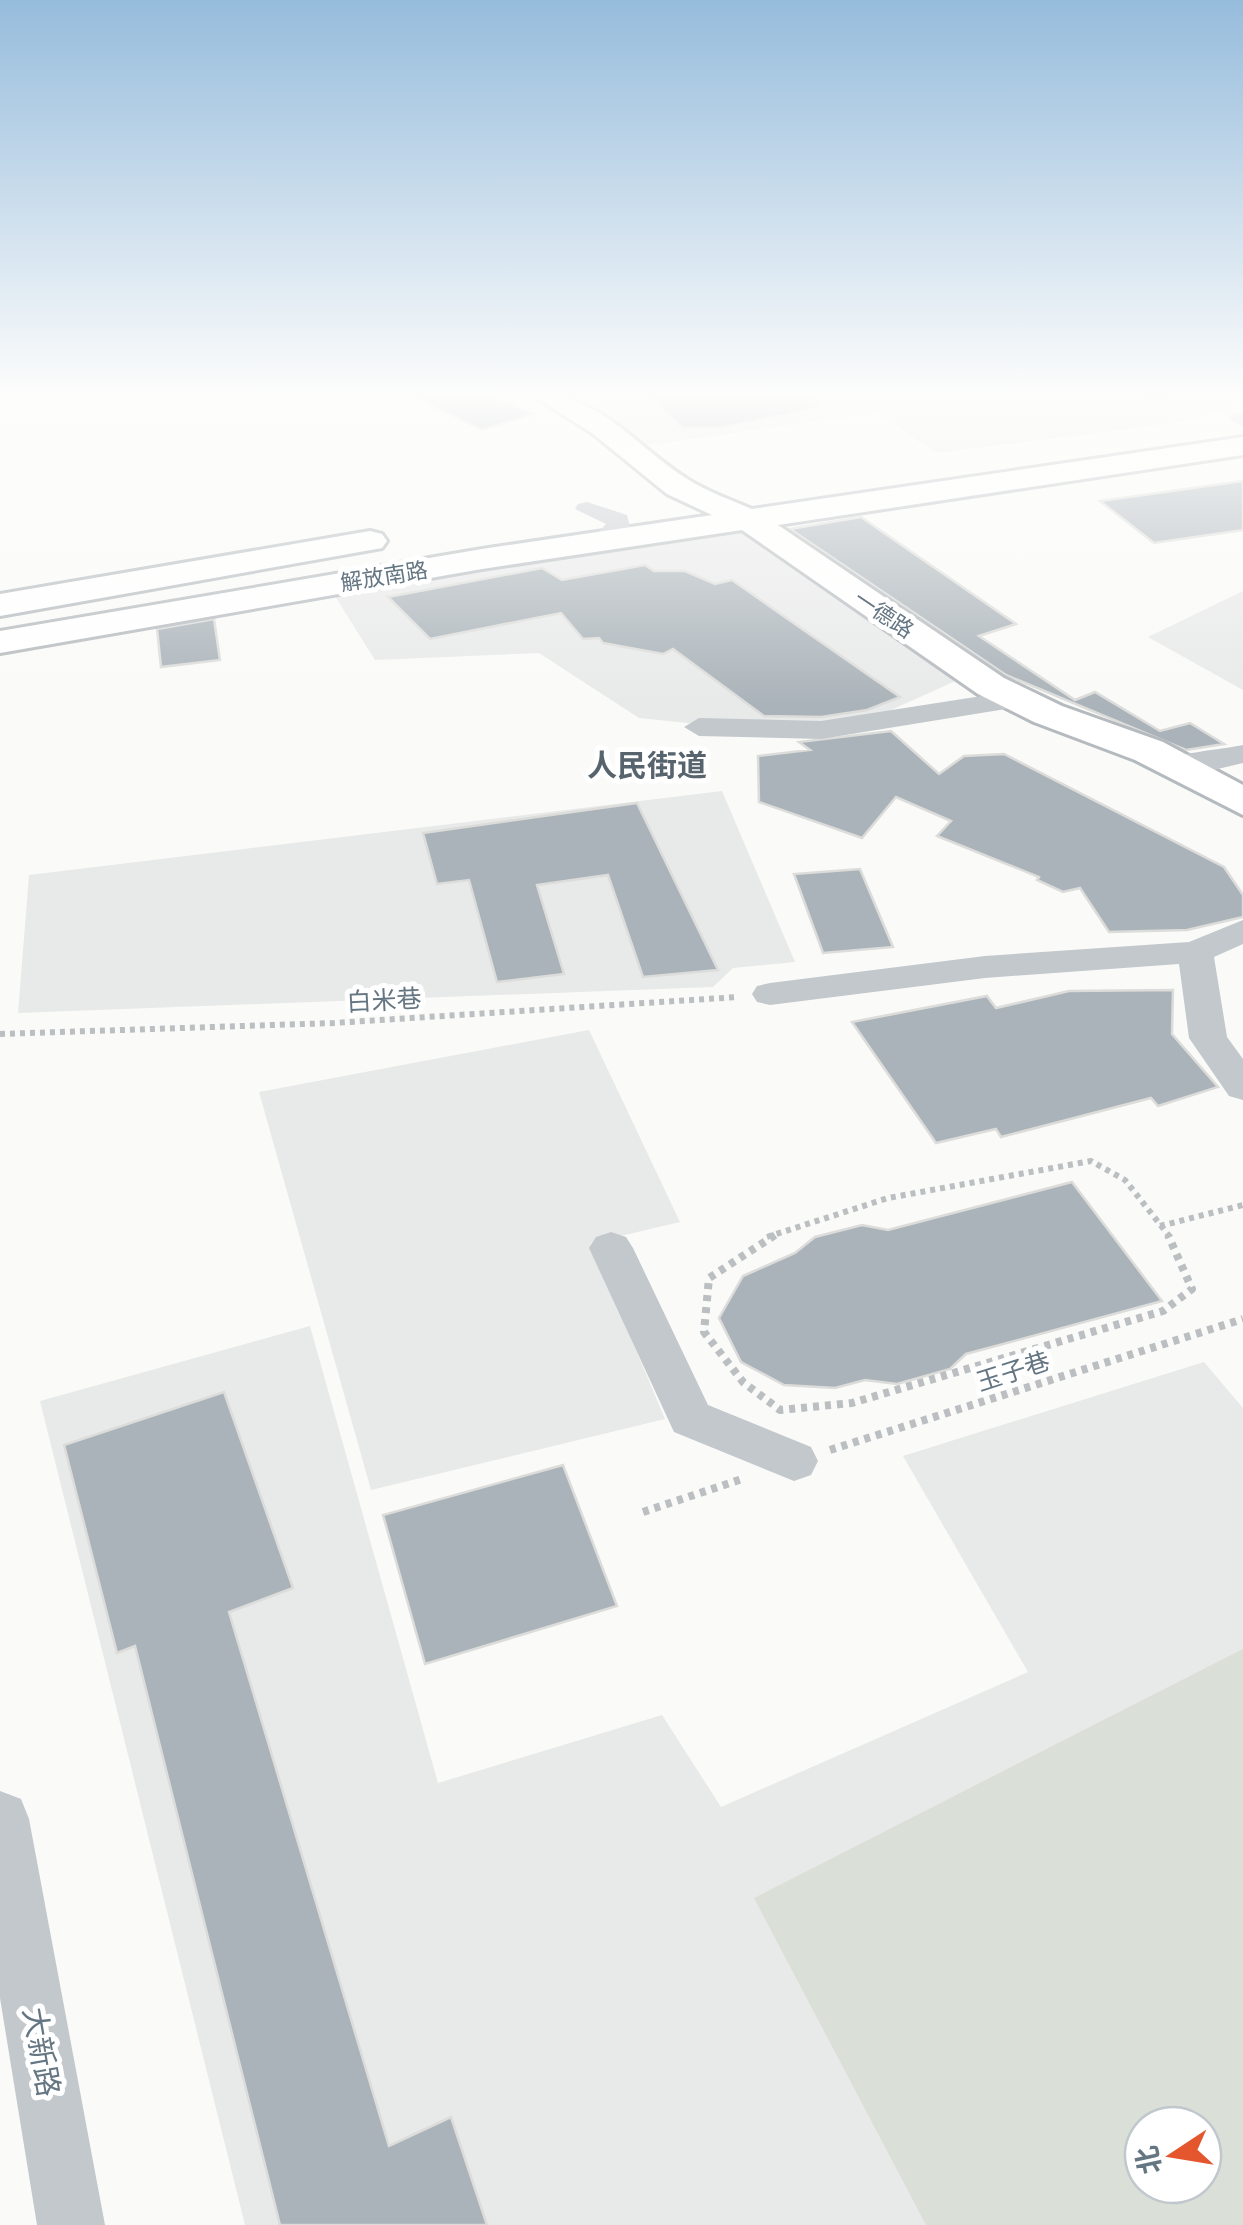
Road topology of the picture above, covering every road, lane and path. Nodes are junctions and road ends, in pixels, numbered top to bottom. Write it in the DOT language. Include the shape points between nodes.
graph roads {
  1 [pos="679,498"];
  2 [pos="698,498"];
  3 [pos="865,498"];
  4 [pos="571,511"];
  5 [pos="749,520"];
  6 [pos="399,536"];
  7 [pos="604,542"];
  8 [pos="0,605"];
  9 [pos="0,642"];
  10 [pos="1014,700"];
  11 [pos="699,727"];
  12 [pos="1243,754"];
  13 [pos="1175,763"];
  14 [pos="1243,802"];
  15 [pos="1243,931"];
  16 [pos="1195,952"];
  17 [pos="770,994"];
  18 [pos="0,1034"];
  19 [pos="1243,1087"];
  20 [pos="1243,1206"];
  21 [pos="1160,1226"];
  22 [pos="611,1248"];
  23 [pos="1243,1319"];
  24 [pos="794,1461"];
  25 [pos="643,1512"];
  26 [pos="0,1820"];
  27 [pos="71,2225"];
  1 -- 4 [label="main road, 解放南路"];
  2 -- 5 [label="main road, 一德路"];
  3 -- 5 [label="main road, 解放南路"];
  4 -- 7 [label="street" via="618,520 618,532"];
  5 -- 7 [label="main road, 解放南路"];
  5 -- 10 [label="main road, 一德路"];
  6 -- 8 [label="main road, 解放南路"];
  7 -- 9 [label="main road, 解放南路"];
  10 -- 11 [label="street" via="821,730"];
  10 -- 13 [label="main road, 一德路"];
  12 -- 13 [label="street"];
  13 -- 14 [label="main road, 一德路"];
  15 -- 16 [label="street"];
  16 -- 17 [label="street" via="985,966"];
  16 -- 19 [label="street" via="1208,1038"];
  17 -- 18 [label="path, 白米巷" via="334,1023"];
  20 -- 21 [label="path"];
  21 -- 21 [label="path" via="1111,1166 1091,1160 888,1198 765,1238 709,1278 704,1332 744,1382 780,1410 852,1403 1163,1311 1192,1289 1182,1255"];
  22 -- 24 [label="street" via="692,1418"];
  23 -- 24 [label="path, 玉子巷"];
  24 -- 25 [label="path, 玉子巷"];
  26 -- 27 [label="street, 大新路"];
}
